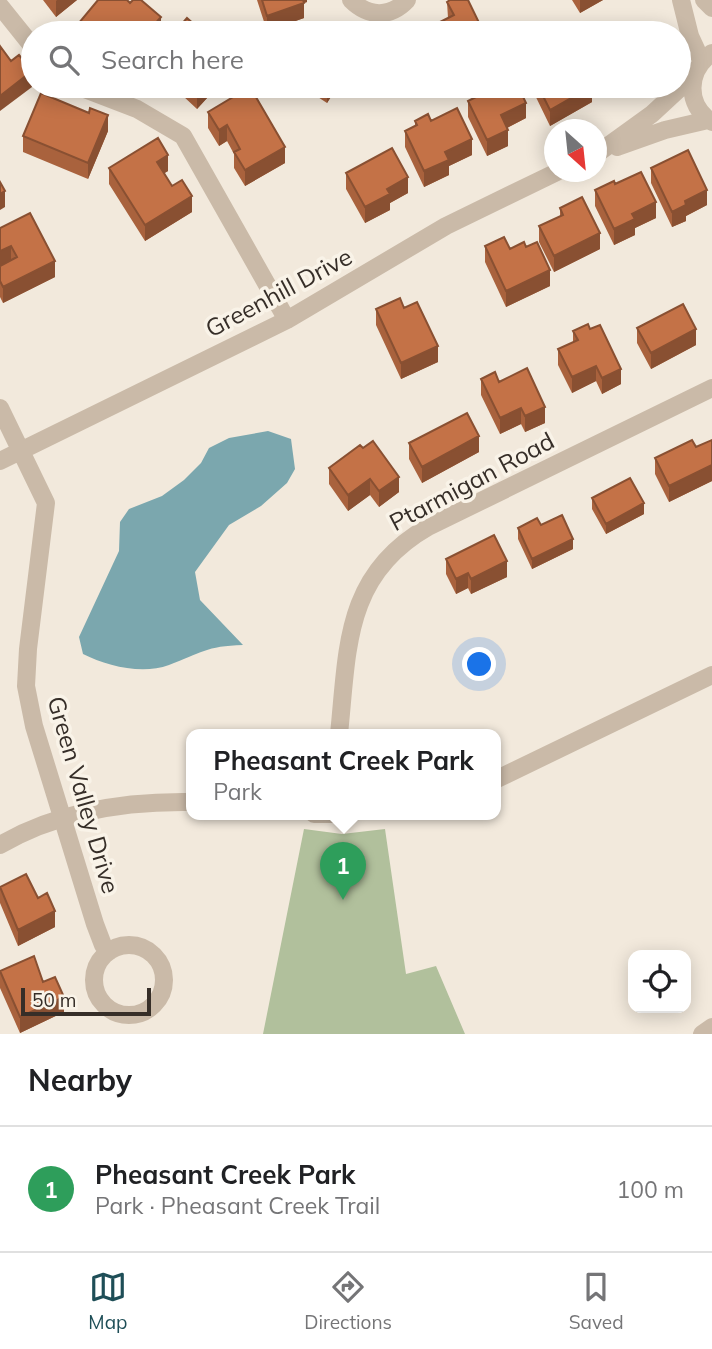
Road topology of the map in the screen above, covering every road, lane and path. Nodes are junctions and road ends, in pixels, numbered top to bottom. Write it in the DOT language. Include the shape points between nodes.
graph roads {
  1 [pos="351,0"];
  2 [pos="407,0"];
  3 [pos="681,0"];
  4 [pos="704,0"];
  5 [pos="0,6"];
  6 [pos="712,8"];
  7 [pos="686,21"];
  8 [pos="21,32"];
  9 [pos="691,38"];
  10 [pos="702,63"];
  11 [pos="108,98"];
  12 [pos="668,98"];
  13 [pos="710,121"];
  14 [pos="607,146"];
  15 [pos="607,150"];
  16 [pos="544,178"];
  17 [pos="287,320"];
  18 [pos="712,388"];
  19 [pos="0,408"];
  20 [pos="21,451"];
  21 [pos="0,461"];
  22 [pos="712,675"];
  23 [pos="340,729"];
  24 [pos="501,777"];
  25 [pos="186,803"];
  26 [pos="62,817"];
  27 [pos="0,845"];
  28 [pos="110,951"];
  29 [pos="712,1027"];
  30 [pos="702,1034"];
  1 -- 2 [label="street" via="379,14"];
  3 -- 7 [label="street"];
  4 -- 6 [label="street"];
  5 -- 8 [label="street"];
  9 -- 10 [label="street"];
  10 -- 13 [label="street" via="693,99"];
  11 -- 17 [label="street" via="183,136"];
  12 -- 14 [label="street"];
  13 -- 15 [label="street"];
  16 -- 17 [label="street, Greenhill Drive" via="446,226"];
  17 -- 20 [label="street, Greenhill Drive"];
  18 -- 23 [label="street, Ptarmigan Road" via="428,527 396,549 369,581 353,620"];
  19 -- 20 [label="street, Green Valley Drive"];
  20 -- 21 [label="street, Greenhill Drive"];
  20 -- 26 [label="street, Green Valley Drive" via="46,503 26,686"];
  22 -- 24 [label="street"];
  25 -- 26 [label="street" via="135,803"];
  26 -- 27 [label="street"];
  26 -- 28 [label="street, Green Valley Drive" via="95,924"];
  29 -- 30 [label="street"];
}
